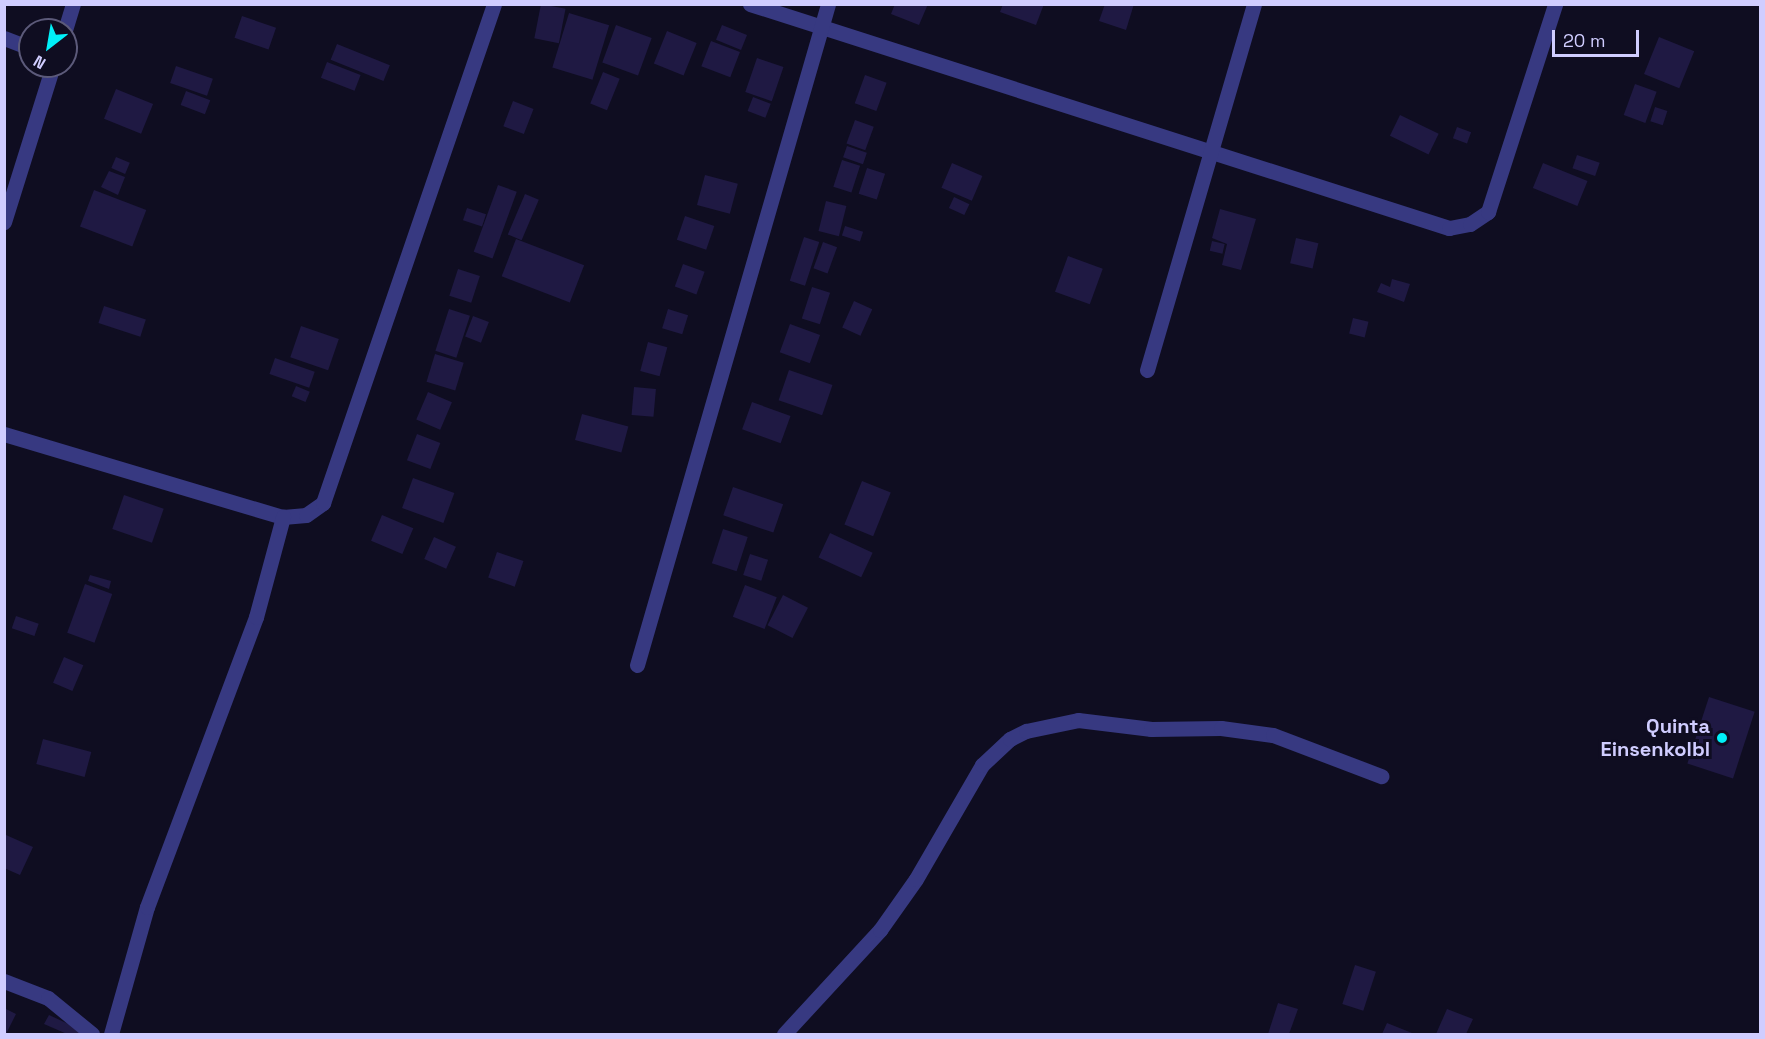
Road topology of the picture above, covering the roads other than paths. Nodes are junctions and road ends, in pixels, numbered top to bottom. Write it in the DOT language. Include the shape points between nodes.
graph roads {
  1 [pos="494,4"];
  2 [pos="750,4"];
  3 [pos="828,4"];
  4 [pos="1254,4"];
  5 [pos="1555,4"];
  6 [pos="820,27"];
  7 [pos="49,78"];
  8 [pos="1211,152"];
  9 [pos="4,222"];
  10 [pos="1147,370"];
  11 [pos="4,434"];
  12 [pos="282,517"];
  13 [pos="637,665"];
  14 [pos="1381,776"];
  15 [pos="4,981"];
  16 [pos="92,1035"];
  17 [pos="111,1035"];
  18 [pos="784,1035"];
  1 -- 12 [label="street" via="323,503 306,515"];
  2 -- 6 [label="street"];
  3 -- 6 [label="street"];
  4 -- 8 [label="street"];
  5 -- 8 [label="street" via="1488,212 1470,224 1449,228"];
  6 -- 8 [label="street"];
  6 -- 13 [label="street"];
  7 -- 9 [label="street"];
  8 -- 10 [label="street"];
  11 -- 12 [label="street"];
  12 -- 17 [label="street" via="256,617 147,907"];
  14 -- 18 [label="street" via="1273,735 1221,728 1151,729 1078,720 1026,731 1010,739 982,765 916,879 880,930"];
  15 -- 16 [label="street" via="48,998"];
}
